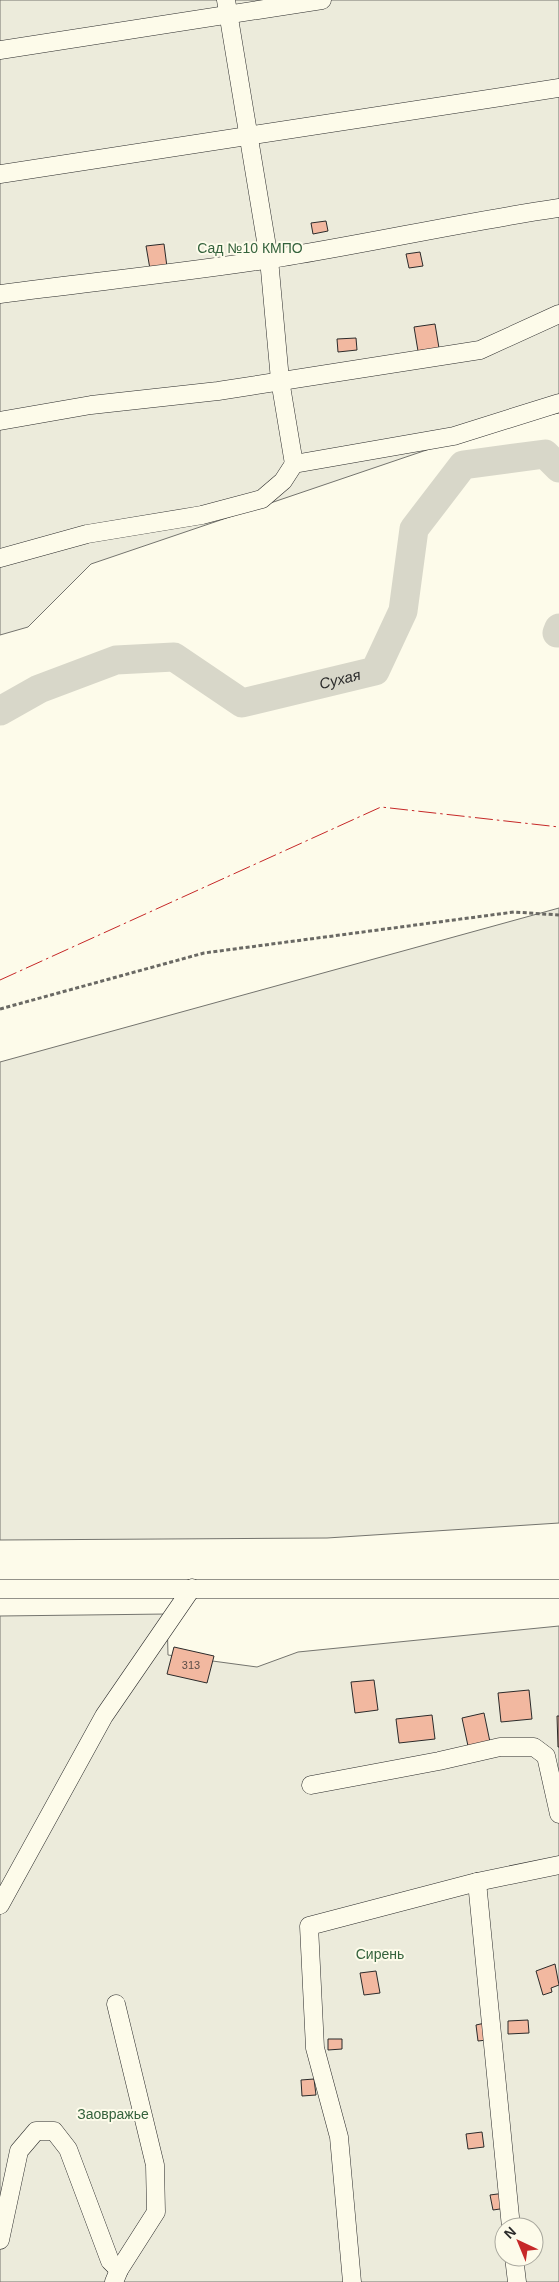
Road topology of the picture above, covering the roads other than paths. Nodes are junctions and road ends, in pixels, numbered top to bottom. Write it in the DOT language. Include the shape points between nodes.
graph roads {
  1 [pos="322,0"];
  2 [pos="228,7"];
  3 [pos="0,50"];
  4 [pos="559,88"];
  5 [pos="249,137"];
  6 [pos="0,174"];
  7 [pos="559,208"];
  8 [pos="269,259"];
  9 [pos="0,294"];
  10 [pos="559,314"];
  11 [pos="280,380"];
  12 [pos="559,403"];
  13 [pos="0,421"];
  14 [pos="294,464"];
  15 [pos="0,558"];
  16 [pos="192,1588"];
  17 [pos="0,1589"];
  18 [pos="559,1589"];
  19 [pos="311,1785"];
  20 [pos="559,1814"];
  21 [pos="559,1865"];
  22 [pos="477,1882"];
  23 [pos="0,1904"];
  24 [pos="116,2004"];
  25 [pos="511,2217"];
  26 [pos="0,2240"];
  27 [pos="515,2267"];
  28 [pos="117,2276"];
  29 [pos="352,2282"];
  30 [pos="517,2282"];
  1 -- 2 [label="street"];
  2 -- 3 [label="street"];
  2 -- 5 [label="street"];
  4 -- 5 [label="street"];
  5 -- 6 [label="street"];
  5 -- 8 [label="street"];
  7 -- 8 [label="street"];
  8 -- 9 [label="street"];
  8 -- 11 [label="street"];
  10 -- 11 [label="street" via="480,350"];
  11 -- 13 [label="street" via="218,391 91,405"];
  11 -- 14 [label="street"];
  12 -- 14 [label="street" via="454,436"];
  14 -- 15 [label="street" via="282,481 262,499 202,515 87,534"];
  16 -- 17 [label="street"];
  16 -- 18 [label="street"];
  16 -- 23 [label="street" via="104,1716"];
  19 -- 20 [label="street" via="430,1763 500,1746 534,1747 546,1756"];
  21 -- 22 [label="street"];
  22 -- 25 [label="street"];
  22 -- 29 [label="street" via="309,1926 315,2048 339,2136"];
  24 -- 28 [label="street" via="155,2165 156,2212"];
  26 -- 28 [label="street" via="19,2151 36,2131 54,2131 68,2149"];
  27 -- 30 [label="street"];
}
